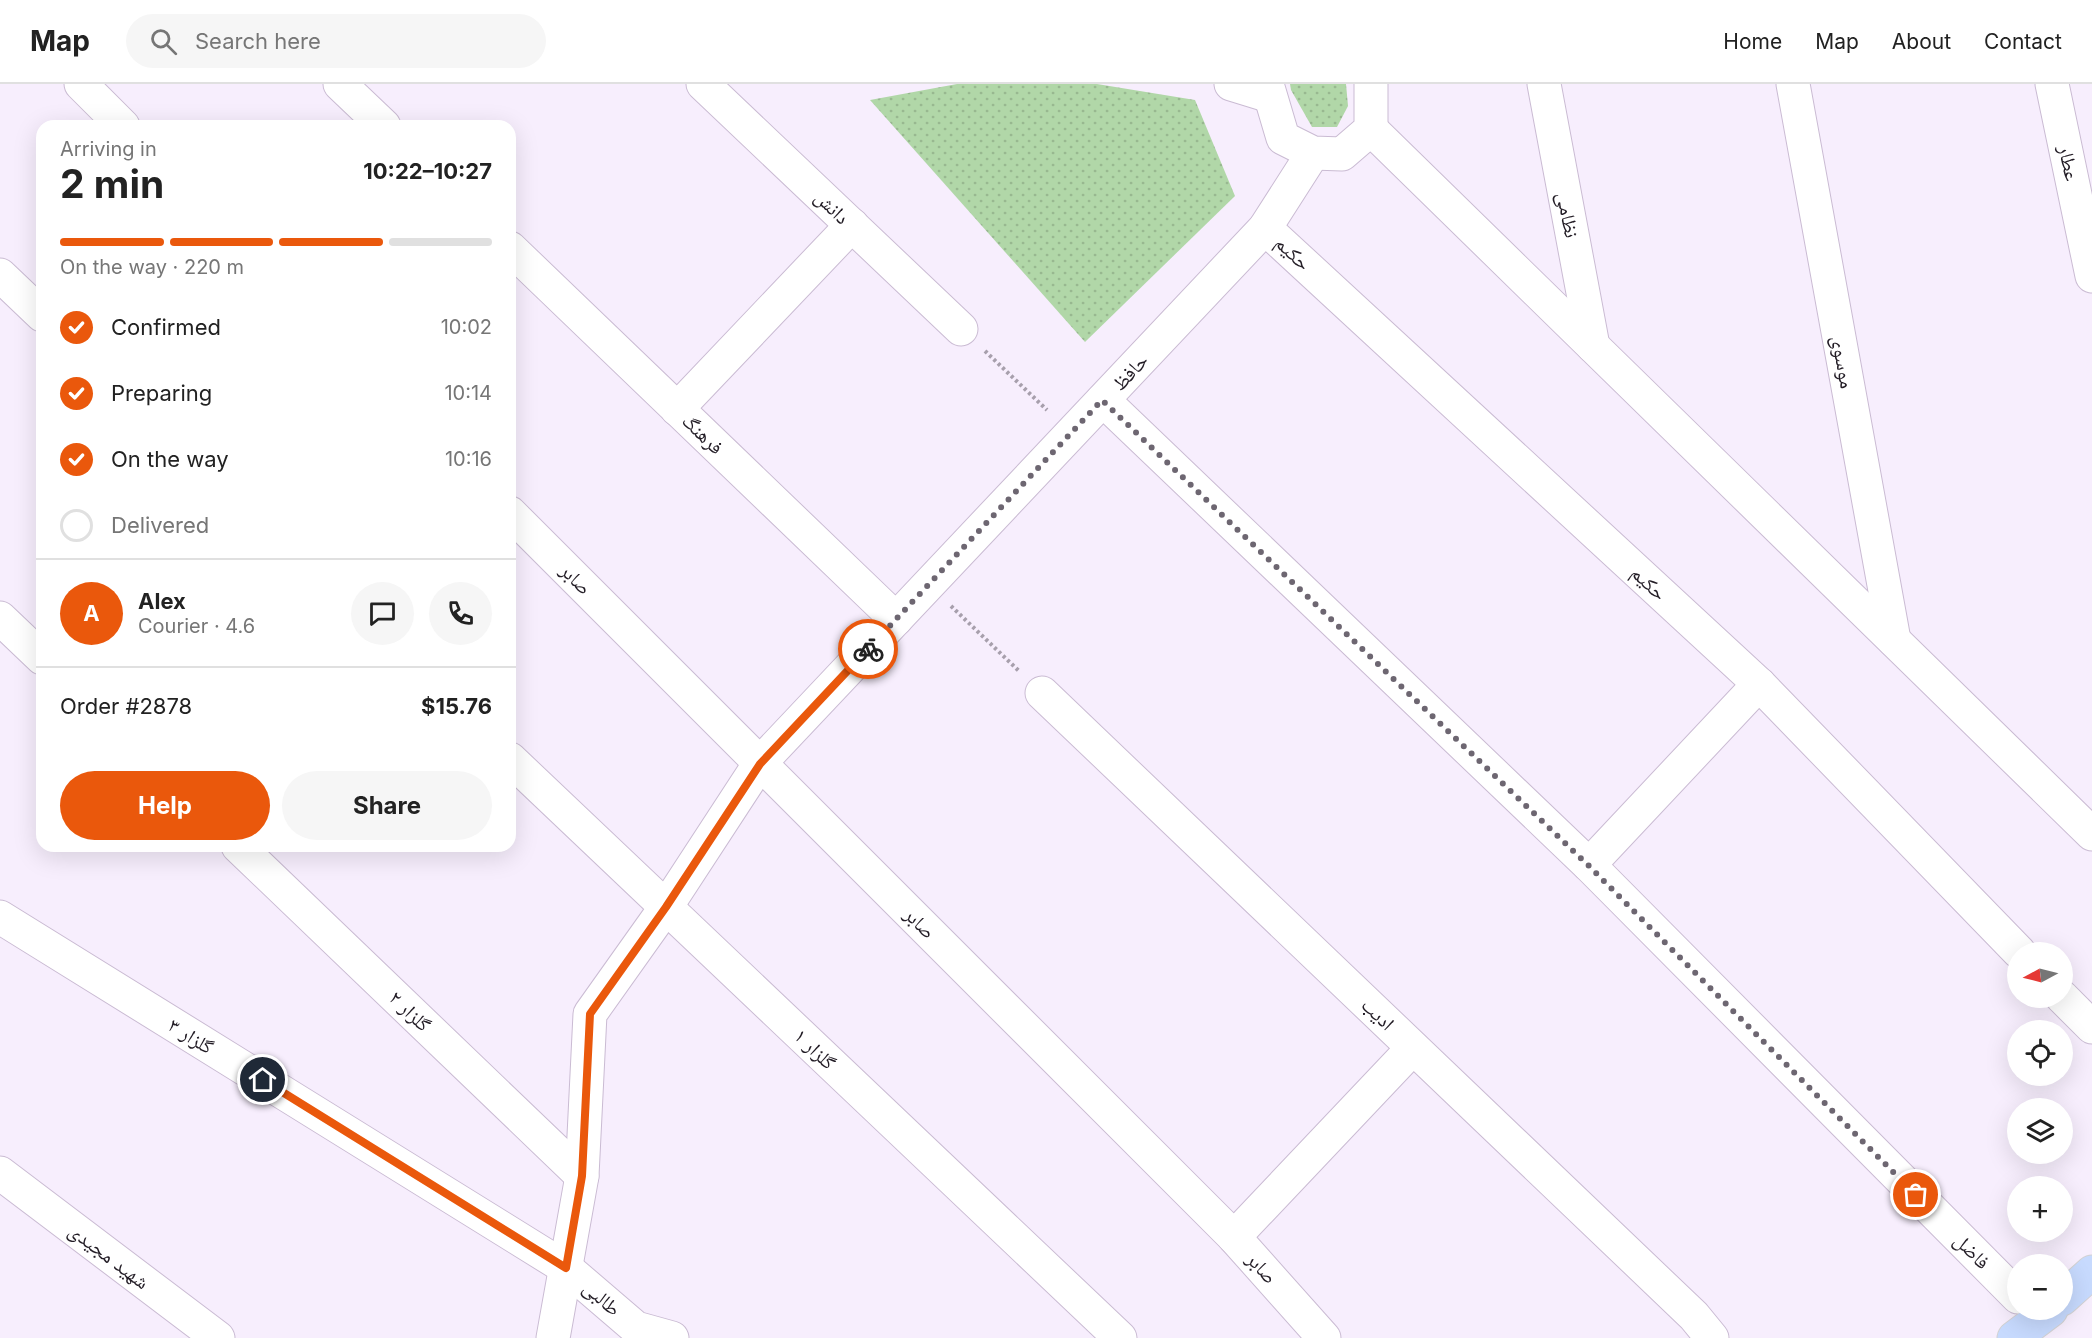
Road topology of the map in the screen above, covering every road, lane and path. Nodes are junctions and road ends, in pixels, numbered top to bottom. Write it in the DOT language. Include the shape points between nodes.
graph roads {
  1 [pos="81,84"];
  2 [pos="340,84"];
  3 [pos="703,84"];
  4 [pos="1231,84"];
  5 [pos="1371,84"];
  6 [pos="1544,84"];
  7 [pos="1793,84"];
  8 [pos="2052,84"];
  9 [pos="1269,90"];
  10 [pos="117,120"];
  11 [pos="378,120"];
  12 [pos="1371,129"];
  13 [pos="1313,153"];
  14 [pos="852,225"];
  15 [pos="1265,228"];
  16 [pos="516,254"];
  17 [pos="0,275"];
  18 [pos="2092,276"];
  19 [pos="36,309"];
  20 [pos="961,329"];
  21 [pos="1593,346"];
  22 [pos="1102,400"];
  23 [pos="677,409"];
  24 [pos="1071,434"];
  25 [pos="516,519"];
  26 [pos="929,585"];
  27 [pos="0,618"];
  28 [pos="896,619"];
  29 [pos="1894,640"];
  30 [pos="36,652"];
  31 [pos="1759,684"];
  32 [pos="1042,693"];
  33 [pos="760,764"];
  34 [pos="516,765"];
  35 [pos="2092,834"];
  36 [pos="244,852"];
  37 [pos="1588,865"];
  38 [pos="666,907"];
  39 [pos="0,917"];
  40 [pos="2009,942"];
  41 [pos="2073,1008"];
  42 [pos="2092,1028"];
  43 [pos="1413,1048"];
  44 [pos="0,1173"];
  45 [pos="582,1176"];
  46 [pos="1234,1237"];
  47 [pos="566,1268"];
  48 [pos="2092,1272"];
  49 [pos="2007,1286"];
  50 [pos="2073,1288"];
  51 [pos="218,1338"];
  52 [pos="553,1338"];
  53 [pos="672,1338"];
  54 [pos="1120,1338"];
  55 [pos="1324,1338"];
  56 [pos="1712,1338"];
  1 -- 10 [label="street"];
  2 -- 11 [label="street"];
  3 -- 14 [label="street, دانش"];
  4 -- 9 [label="street"];
  5 -- 12 [label="street"];
  6 -- 21 [label="street, نظامی"];
  7 -- 29 [label="street, موسوی"];
  8 -- 18 [label="street, عطار"];
  9 -- 13 [label="street" via="1283,138"];
  12 -- 13 [label="street" via="1342,154"];
  12 -- 21 [label="street"];
  13 -- 15 [label="street, حافظ"];
  14 -- 20 [label="street, دانش"];
  14 -- 23 [label="street"];
  15 -- 22 [label="street, حافظ"];
  15 -- 31 [label="street, حکیم"];
  16 -- 23 [label="street, فرهنگ"];
  17 -- 19 [label="street"];
  20 -- 24 [label="path"];
  21 -- 29 [label="street"];
  22 -- 24 [label="street, حافظ"];
  22 -- 37 [label="street, فاضل"];
  23 -- 28 [label="street, فرهنگ"];
  24 -- 26 [label="street, حافظ"];
  25 -- 33 [label="street, صابر"];
  26 -- 28 [label="street, حافظ"];
  26 -- 32 [label="path"];
  27 -- 30 [label="street"];
  28 -- 33 [label="street, حافظ"];
  29 -- 35 [label="street"];
  31 -- 37 [label="street"];
  31 -- 40 [label="street, حکیم"];
  32 -- 43 [label="street, ادیب"];
  33 -- 38 [label="street, حافظ"];
  33 -- 46 [label="street, صابر"];
  34 -- 38 [label="street, گلزار ۱"];
  36 -- 45 [label="street, گلزار ۲"];
  37 -- 49 [label="street, فاضل"];
  38 -- 45 [label="street, حافظ" via="590,1014"];
  38 -- 54 [label="street, گلزار ۱"];
  39 -- 47 [label="street, گلزار ۳"];
  41 -- 42 [label="street"];
  43 -- 46 [label="street"];
  43 -- 56 [label="street, ادیب" via="1694,1316"];
  44 -- 51 [label="street, شهید مجیدی"];
  45 -- 47 [label="street, حافظ"];
  46 -- 55 [label="street, صابر"];
  47 -- 52 [label="street, حافظ"];
  47 -- 53 [label="street, طالبی" via="636,1328"];
  48 -- 50 [label="main road"];
}
